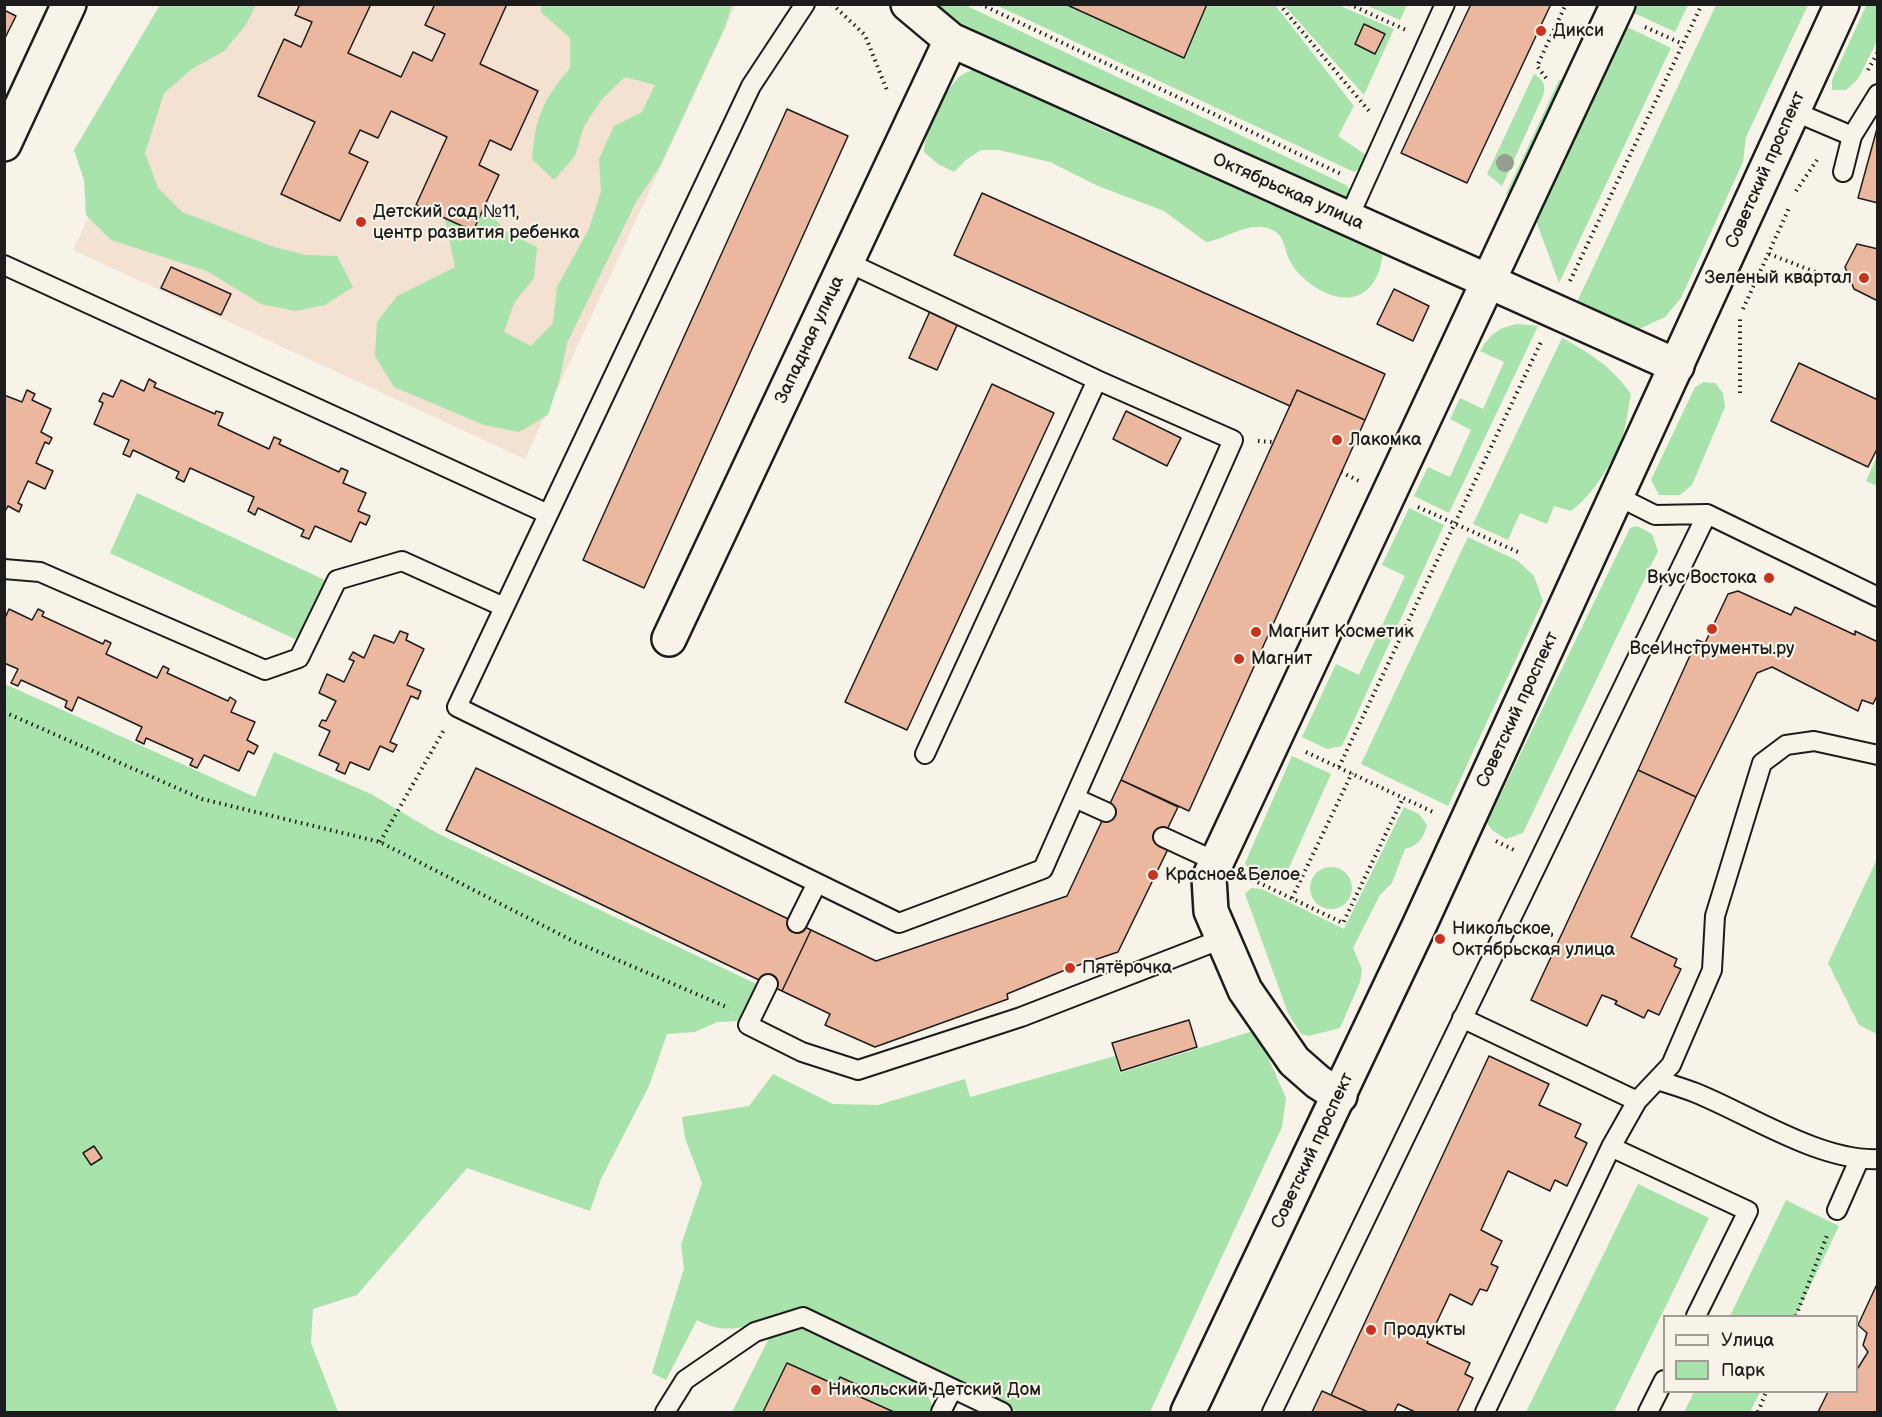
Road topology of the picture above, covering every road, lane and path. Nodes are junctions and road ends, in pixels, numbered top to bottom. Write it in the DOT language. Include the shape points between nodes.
graph roads {
  1 [pos="69,4"];
  2 [pos="806,4"];
  3 [pos="832,4"];
  4 [pos="908,4"];
  5 [pos="980,4"];
  6 [pos="1280,4"];
  7 [pos="1348,4"];
  8 [pos="1445,4"];
  9 [pos="1618,4"];
  10 [pos="1702,4"];
  11 [pos="1842,4"];
  12 [pos="951,40"];
  13 [pos="1429,40"];
  14 [pos="1878,52"];
  15 [pos="1867,72"];
  16 [pos="1878,94"];
  17 [pos="1793,111"];
  18 [pos="1387,132"];
  19 [pos="1844,133"];
  20 [pos="904,136"];
  21 [pos="4,144"];
  22 [pos="1843,172"];
  23 [pos="1363,185"];
  24 [pos="1348,219"];
  25 [pos="1769,254"];
  26 [pos="847,262"];
  27 [pos="4,265"];
  28 [pos="1833,274"];
  29 [pos="1489,282"];
  30 [pos="1556,312"];
  31 [pos="1677,366"];
  32 [pos="1096,380"];
  33 [pos="1740,393"];
  34 [pos="1390,495"];
  35 [pos="1617,496"];
  36 [pos="548,514"];
  37 [pos="1707,514"];
  38 [pos="1455,524"];
  39 [pos="1520,553"];
  40 [pos="4,569"];
  41 [pos="1878,597"];
  42 [pos="504,607"];
  43 [pos="669,639"];
  44 [pos="457,707"];
  45 [pos="4,712"];
  46 [pos="1275,737"];
  47 [pos="925,754"];
  48 [pos="1878,755"];
  49 [pos="1339,767"];
  50 [pos="1352,773"];
  51 [pos="1074,798"];
  52 [pos="1403,798"];
  53 [pos="1106,812"];
  54 [pos="1465,827"];
  55 [pos="1163,837"];
  56 [pos="380,842"];
  57 [pos="1217,862"];
  58 [pos="1538,862"];
  59 [pos="817,883"];
  60 [pos="1292,898"];
  61 [pos="797,923"];
  62 [pos="1222,939"];
  63 [pos="1878,967"];
  64 [pos="768,984"];
  65 [pos="1878,987"];
  66 [pos="752,1018"];
  67 [pos="1462,1018"];
  68 [pos="1657,1080"];
  69 [pos="1340,1096"];
  70 [pos="1637,1101"];
  71 [pos="1611,1147"];
  72 [pos="1878,1159"];
  73 [pos="1859,1160"];
  74 [pos="1837,1210"];
  75 [pos="1697,1315"];
  76 [pos="1797,1315"];
  77 [pos="1663,1384"];
  78 [pos="952,1390"];
  79 [pos="1766,1393"];
  80 [pos="665,1413"];
  81 [pos="941,1413"];
  82 [pos="1002,1413"];
  83 [pos="1188,1413"];
  84 [pos="1272,1413"];
  85 [pos="1485,1413"];
  86 [pos="1648,1413"];
  87 [pos="1758,1413"];
  1 -- 21 [label="street"];
  2 -- 36 [label="lane" via="751,86"];
  3 -- 20 [label="path" via="865,35"];
  4 -- 12 [label="street, Октябрьская улица"];
  5 -- 23 [label="path"];
  6 -- 18 [label="path"];
  7 -- 13 [label="path"];
  8 -- 13 [label="lane"];
  9 -- 29 [label="street"];
  10 -- 30 [label="path"];
  11 -- 17 [label="street, Советский проспект"];
  12 -- 20 [label="street, Западная улица"];
  12 -- 24 [label="street, Октябрьская улица"];
  13 -- 18 [label="lane"];
  14 -- 15 [label="path"];
  16 -- 19 [label="lane"];
  17 -- 19 [label="lane"];
  17 -- 31 [label="street, Советский проспект"];
  18 -- 23 [label="lane"];
  19 -- 22 [label="lane"];
  19 -- 25 [label="path" via="1797,191"];
  20 -- 26 [label="street, Западная улица"];
  23 -- 24 [label="lane"];
  24 -- 29 [label="street, Октябрьская улица"];
  25 -- 28 [label="path" via="1818,273"];
  25 -- 33 [label="path" via="1738,318"];
  26 -- 32 [label="lane"];
  26 -- 43 [label="street, Западная улица"];
  27 -- 36 [label="lane"];
  29 -- 30 [label="street, Октябрьская улица"];
  29 -- 34 [label="street"];
  30 -- 31 [label="street, Октябрьская улица"];
  30 -- 38 [label="path"];
  31 -- 35 [label="street, Советский проспект"];
  32 -- 47 [label="lane"];
  32 -- 51 [label="lane" via="1233,440"];
  34 -- 38 [label="path"];
  34 -- 46 [label="street"];
  35 -- 37 [label="lane" via="1655,515"];
  35 -- 54 [label="street, Советский проспект"];
  36 -- 42 [label="lane"];
  37 -- 41 [label="lane"];
  37 -- 58 [label="lane"];
  38 -- 39 [label="path"];
  38 -- 49 [label="path"];
  40 -- 42 [label="lane" via="40,572 266,670 299,658 337,580 402,561"];
  42 -- 44 [label="lane"];
  44 -- 56 [label="path"];
  44 -- 59 [label="lane"];
  45 -- 56 [label="path" via="202,799"];
  46 -- 49 [label="path"];
  46 -- 57 [label="street"];
  48 -- 68 [label="lane" via="1814,741 1786,745 1762,763 1715,916 1712,970 1671,1065"];
  49 -- 50 [label="path"];
  50 -- 52 [label="path"];
  50 -- 60 [label="path"];
  51 -- 53 [label="lane"];
  51 -- 59 [label="lane" via="1043,869 899,923"];
  52 -- 54 [label="path"];
  52 -- 60 [label="path" via="1343,923"];
  54 -- 58 [label="path"];
  54 -- 69 [label="street, Советский проспект"];
  55 -- 57 [label="lane"];
  56 -- 66 [label="path" via="572,940"];
  57 -- 60 [label="path"];
  57 -- 62 [label="street" via="1209,878 1211,911"];
  58 -- 67 [label="lane"];
  59 -- 61 [label="lane"];
  62 -- 66 [label="lane" via="1021,1017 858,1070 802,1052 748,1025"];
  62 -- 69 [label="street" via="1245,990 1294,1062"];
  63 -- 65 [label="path"];
  64 -- 66 [label="lane"];
  67 -- 70 [label="lane"];
  67 -- 84 [label="lane"];
  68 -- 70 [label="lane"];
  68 -- 73 [label="lane" via="1695,1092 1794,1139"];
  69 -- 83 [label="street, Советский проспект"];
  70 -- 71 [label="lane"];
  71 -- 75 [label="lane" via="1748,1211"];
  71 -- 85 [label="lane"];
  72 -- 73 [label="lane"];
  73 -- 74 [label="lane"];
  74 -- 76 [label="path"];
  77 -- 86 [label="lane"];
  78 -- 80 [label="lane" via="803,1317 755,1332 685,1380"];
  78 -- 81 [label="lane"];
  78 -- 82 [label="lane"];
  79 -- 87 [label="path"];
}
